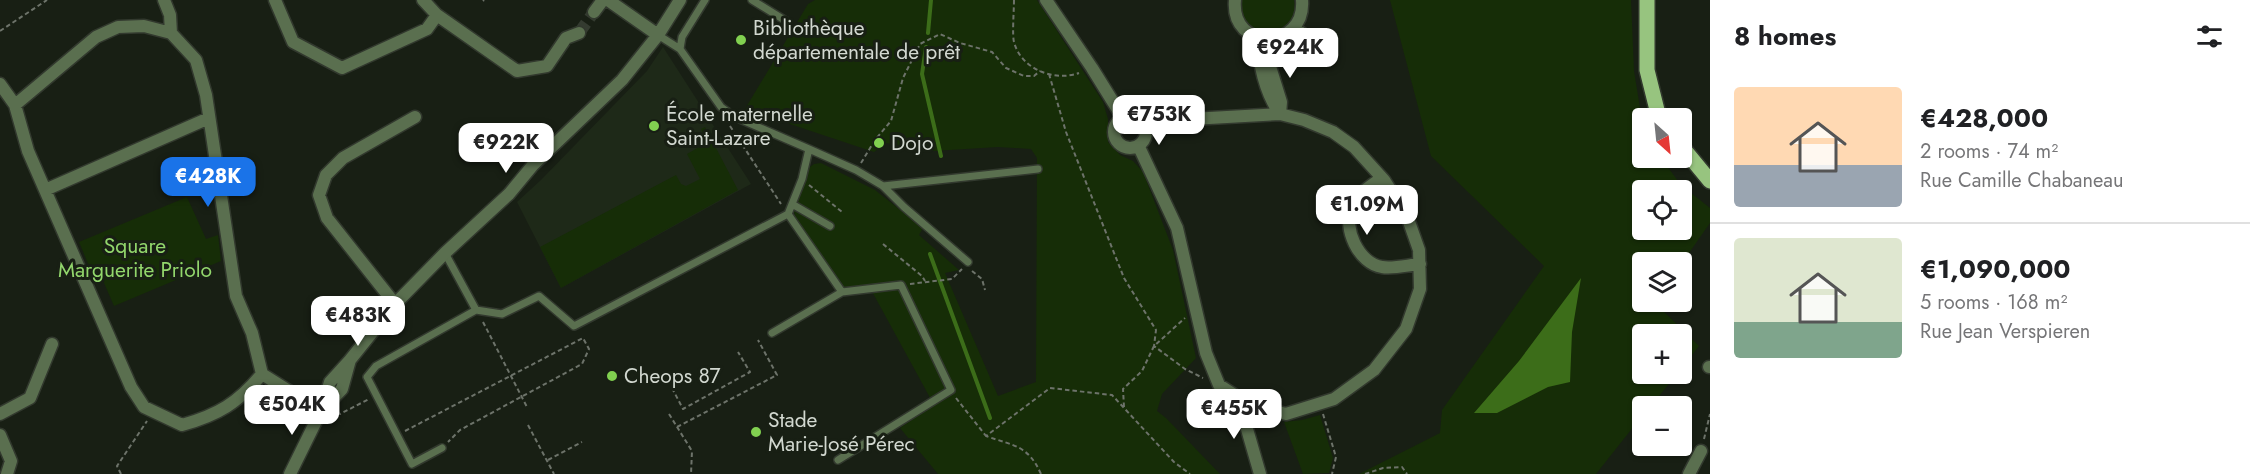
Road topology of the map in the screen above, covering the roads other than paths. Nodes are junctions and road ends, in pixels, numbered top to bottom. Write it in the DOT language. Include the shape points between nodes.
graph roads {
  1 [pos="164,0"];
  2 [pos="274,0"];
  3 [pos="423,0"];
  4 [pos="603,0"];
  5 [pos="608,0"];
  6 [pos="680,0"];
  7 [pos="705,0"];
  8 [pos="752,0"];
  9 [pos="1046,0"];
  10 [pos="1235,0"];
  11 [pos="1302,0"];
  12 [pos="1647,0"];
  13 [pos="594,12"];
  14 [pos="437,15"];
  15 [pos="786,21"];
  16 [pos="1294,28"];
  17 [pos="171,33"];
  18 [pos="579,33"];
  19 [pos="658,34"];
  20 [pos="1256,37"];
  21 [pos="1275,39"];
  22 [pos="1314,42"];
  23 [pos="680,49"];
  24 [pos="0,84"];
  25 [pos="15,105"];
  26 [pos="1656,108"];
  27 [pos="1280,114"];
  28 [pos="414,117"];
  29 [pos="209,118"];
  30 [pos="1122,118"];
  31 [pos="1146,127"];
  32 [pos="1139,147"];
  33 [pos="809,149"];
  34 [pos="1692,159"];
  35 [pos="1038,168"];
  36 [pos="1382,178"];
  37 [pos="1710,181"];
  38 [pos="883,186"];
  39 [pos="45,190"];
  40 [pos="792,204"];
  41 [pos="788,214"];
  42 [pos="830,226"];
  43 [pos="445,253"];
  44 [pos="969,262"];
  45 [pos="1420,264"];
  46 [pos="842,292"];
  47 [pos="395,304"];
  48 [pos="476,310"];
  49 [pos="772,333"];
  50 [pos="52,344"];
  51 [pos="262,374"];
  52 [pos="1238,398"];
  53 [pos="321,411"];
  54 [pos="0,414"];
  55 [pos="0,435"];
  56 [pos="442,448"];
  57 [pos="1701,450"];
  58 [pos="838,460"];
  59 [pos="7,474"];
  60 [pos="290,474"];
  61 [pos="1260,474"];
  62 [pos="1689,474"];
  1 -- 17 [label="street"];
  2 -- 14 [label="street" via="293,42 342,68 427,29"];
  3 -- 14 [label="street"];
  4 -- 13 [label="street"];
  5 -- 19 [label="street"];
  6 -- 19 [label="street"];
  7 -- 23 [label="lane" via="682,37"];
  8 -- 15 [label="lane"];
  9 -- 30 [label="street"];
  10 -- 20 [label="street" via="1237,19 1243,29"];
  11 -- 16 [label="street" via="1300,18"];
  12 -- 26 [label="main road" via="1647,70"];
  14 -- 18 [label="street" via="517,71 547,66 566,38"];
  16 -- 21 [label="street"];
  16 -- 22 [label="street"];
  17 -- 25 [label="street" via="144,26 118,27 96,37"];
  17 -- 29 [label="street" via="196,60"];
  19 -- 23 [label="lane"];
  19 -- 43 [label="street" via="622,80"];
  20 -- 21 [label="street"];
  20 -- 27 [label="street" via="1261,70"];
  21 -- 27 [label="street" via="1268,60 1281,102"];
  23 -- 33 [label="lane" via="722,107 735,117"];
  24 -- 25 [label="street"];
  25 -- 39 [label="street" via="28,151"];
  27 -- 31 [label="street" via="1191,119"];
  27 -- 36 [label="street" via="1333,132 1354,147"];
  28 -- 47 [label="street" via="344,158 326,175 319,195 327,218"];
  29 -- 39 [label="street"];
  29 -- 51 [label="street" via="236,296 252,333"];
  30 -- 31 [label="street" via="1134,116"];
  30 -- 32 [label="street" via="1115,125 1116,140 1128,149"];
  31 -- 32 [label="street" via="1146,138"];
  32 -- 52 [label="street" via="1177,228 1206,353 1220,386"];
  33 -- 38 [label="lane"];
  33 -- 40 [label="lane"];
  34 -- 37 [label="main road"];
  35 -- 38 [label="lane"];
  36 -- 45 [label="street" via="1407,216"];
  36 -- 45 [label="street" via="1358,196 1350,210 1349,232 1359,254 1381,268"];
  38 -- 44 [label="lane"];
  39 -- 51 [label="street" via="131,387 144,407 182,425 207,418 233,404"];
  40 -- 41 [label="lane"];
  40 -- 42 [label="lane"];
  41 -- 46 [label="lane"];
  41 -- 48 [label="lane" via="574,326 539,296 502,314"];
  43 -- 47 [label="street"];
  43 -- 48 [label="lane"];
  45 -- 52 [label="street" via="1420,289 1406,329 1374,370 1334,399 1286,414"];
  46 -- 49 [label="lane"];
  46 -- 58 [label="lane" via="902,285 951,390"];
  47 -- 53 [label="street" via="350,360 342,389"];
  48 -- 56 [label="lane" via="376,366 367,377 412,464"];
  50 -- 54 [label="street" via="30,398"];
  51 -- 53 [label="street"];
  52 -- 61 [label="street"];
  53 -- 60 [label="street"];
  55 -- 59 [label="street" via="11,461"];
  57 -- 62 [label="street"];
}
